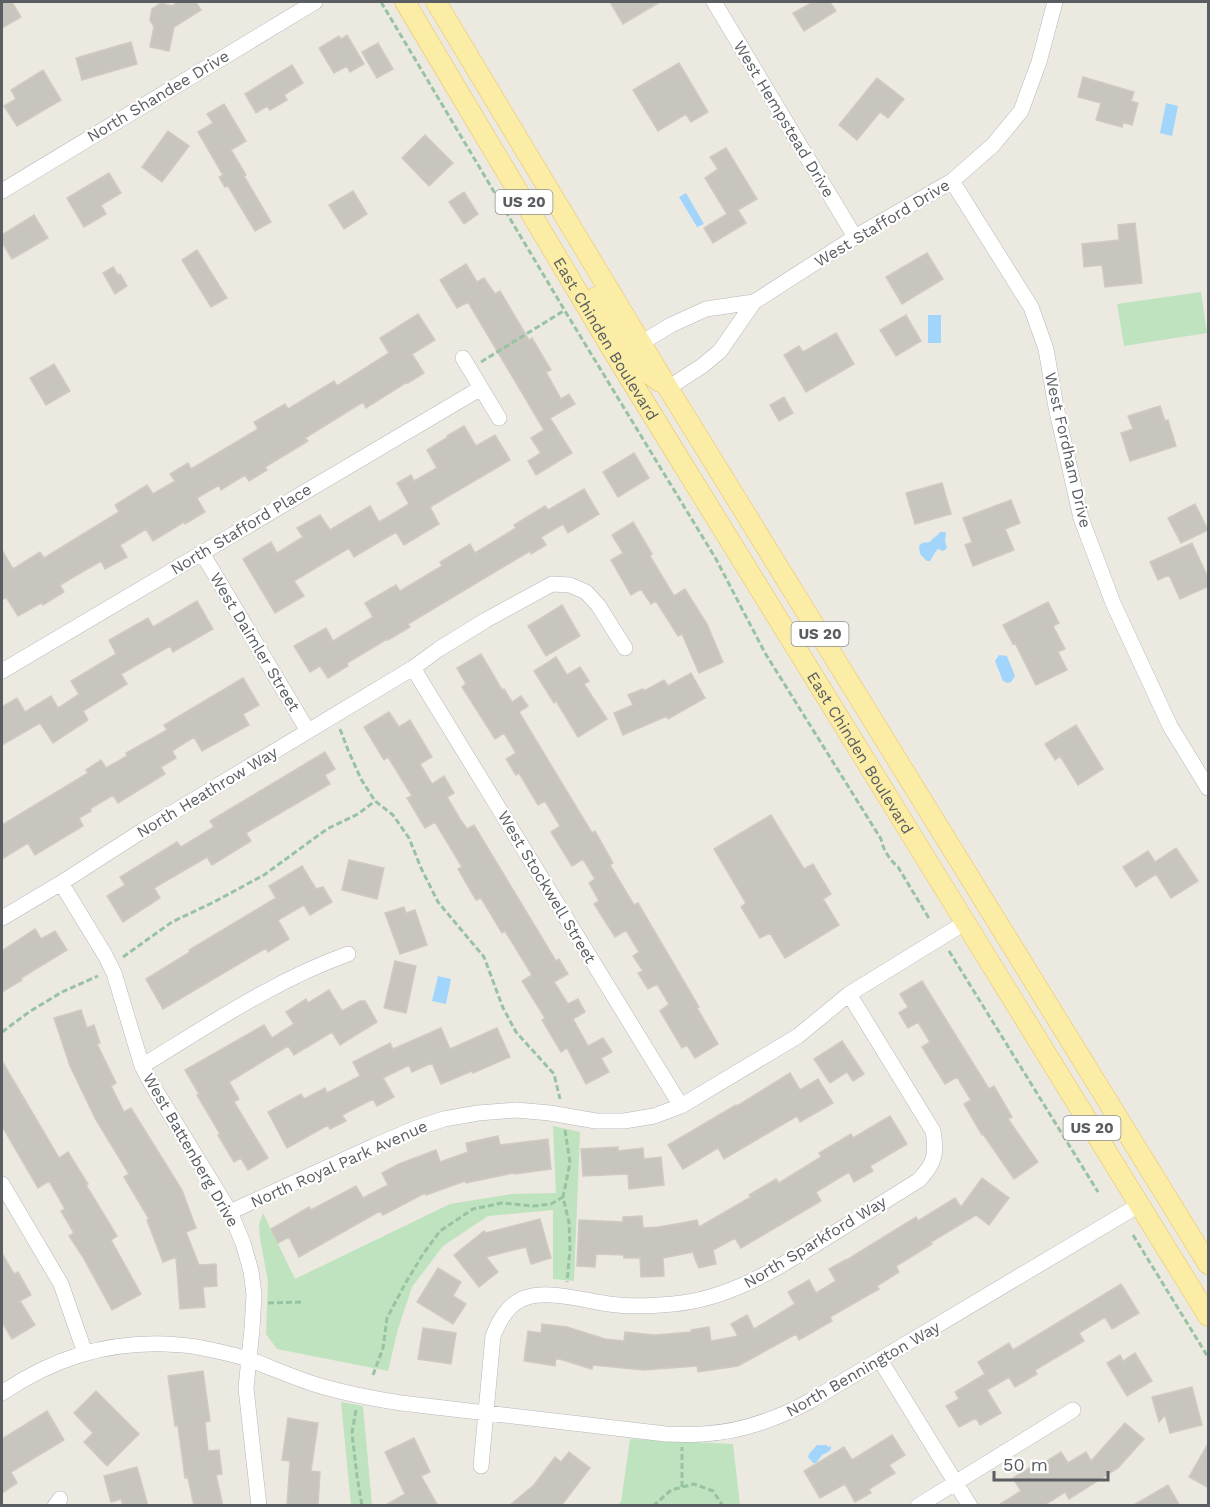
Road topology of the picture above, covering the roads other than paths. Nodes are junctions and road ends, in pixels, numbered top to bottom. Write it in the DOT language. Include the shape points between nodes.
graph roads {
  1 [pos="315,2"];
  2 [pos="405,2"];
  3 [pos="436,2"];
  4 [pos="714,2"];
  5 [pos="1055,2"];
  6 [pos="489,143"];
  7 [pos="952,181"];
  8 [pos="2,191"];
  9 [pos="855,237"];
  10 [pos="754,303"];
  11 [pos="641,343"];
  12 [pos="467,363"];
  13 [pos="481,388"];
  14 [pos="668,388"];
  15 [pos="499,418"];
  16 [pos="202,553"];
  17 [pos="625,648"];
  18 [pos="413,668"];
  19 [pos="2,671"];
  20 [pos="308,731"];
  21 [pos="1209,788"];
  22 [pos="61,883"];
  23 [pos="2,918"];
  24 [pos="966,922"];
  25 [pos="348,954"];
  26 [pos="849,994"];
  27 [pos="142,1066"];
  28 [pos="681,1106"];
  29 [pos="1150,1169"];
  30 [pos="2,1184"];
  31 [pos="1139,1205"];
  32 [pos="230,1212"];
  33 [pos="1209,1264"];
  34 [pos="1209,1316"];
  35 [pos="85,1353"];
  36 [pos="249,1360"];
  37 [pos="880,1360"];
  38 [pos="2,1393"];
  39 [pos="1073,1410"];
  40 [pos="486,1413"];
  41 [pos="481,1466"];
  42 [pos="956,1482"];
  43 [pos="259,1506"];
  44 [pos="918,1506"];
  45 [pos="970,1506"];
  1 -- 8 [label="street, North Shandee Drive"];
  2 -- 6 [label="main road, East Chinden Boulevard / US 20"];
  3 -- 11 [label="main road, East Chinden Boulevard / US 20"];
  4 -- 9 [label="street, West Hempstead Drive"];
  5 -- 7 [label="street, West Stafford Drive" via="1021,111 993,145"];
  6 -- 14 [label="main road" via="526,180 637,365"];
  6 -- 24 [label="main road, East Chinden Boulevard / US 20"];
  7 -- 9 [label="street, West Stafford Drive"];
  7 -- 21 [label="street, West Fordham Drive" via="1031,307 1046,349 1081,518 1113,603 1170,726"];
  9 -- 10 [label="street, West Stafford Drive"];
  10 -- 11 [label="street, West Stafford Drive" via="706,309"];
  10 -- 14 [label="street, West Stafford Drive" via="720,351"];
  11 -- 14 [label="main road, East Chinden Boulevard / US 20"];
  12 -- 13 [label="street"];
  13 -- 15 [label="street"];
  13 -- 16 [label="street, North Stafford Place"];
  14 -- 29 [label="main road, East Chinden Boulevard / US 20"];
  16 -- 19 [label="street, North Stafford Place"];
  16 -- 20 [label="street, West Daimler Street"];
  17 -- 18 [label="street, North Heathrow Way" via="586,592 570,585 552,584 486,620"];
  18 -- 20 [label="street, North Heathrow Way"];
  18 -- 28 [label="street, West Stockwell Street"];
  20 -- 22 [label="street, North Heathrow Way"];
  22 -- 23 [label="street, North Heathrow Way"];
  22 -- 27 [label="street, West Battenberg Drive" via="114,973"];
  24 -- 26 [label="street, North Royal Park Avenue"];
  24 -- 29 [label="main road" via="997,944 1111,1129"];
  24 -- 31 [label="main road, East Chinden Boulevard / US 20"];
  25 -- 27 [label="street" via="287,980"];
  26 -- 28 [label="street, North Royal Park Avenue" via="798,1036"];
  26 -- 40 [label="street, North Sparkford Way" via="933,1131 934,1158 928,1170 919,1180 771,1272 736,1289 675,1304 639,1306 549,1294 528,1297 511,1307 493,1336"];
  27 -- 32 [label="street, West Battenberg Drive"];
  28 -- 32 [label="street, North Royal Park Avenue" via="624,1121 516,1110 444,1119 374,1146"];
  29 -- 33 [label="main road, East Chinden Boulevard / US 20"];
  30 -- 35 [label="street" via="61,1284"];
  31 -- 34 [label="main road, East Chinden Boulevard / US 20"];
  31 -- 37 [label="street, North Bennington Way"];
  32 -- 36 [label="street, West Battenberg Drive" via="252,1279"];
  35 -- 36 [label="street, North Bennington Way" via="129,1345 182,1345"];
  35 -- 38 [label="street, North Bennington Way" via="51,1365"];
  36 -- 40 [label="street, North Bennington Way" via="368,1398"];
  36 -- 43 [label="street, West Battenberg Drive" via="246,1388"];
  37 -- 40 [label="street, North Bennington Way" via="788,1413 730,1431 666,1434"];
  37 -- 42 [label="street"];
  39 -- 42 [label="street"];
  40 -- 41 [label="street"];
  42 -- 44 [label="street"];
  42 -- 45 [label="street"];
}
